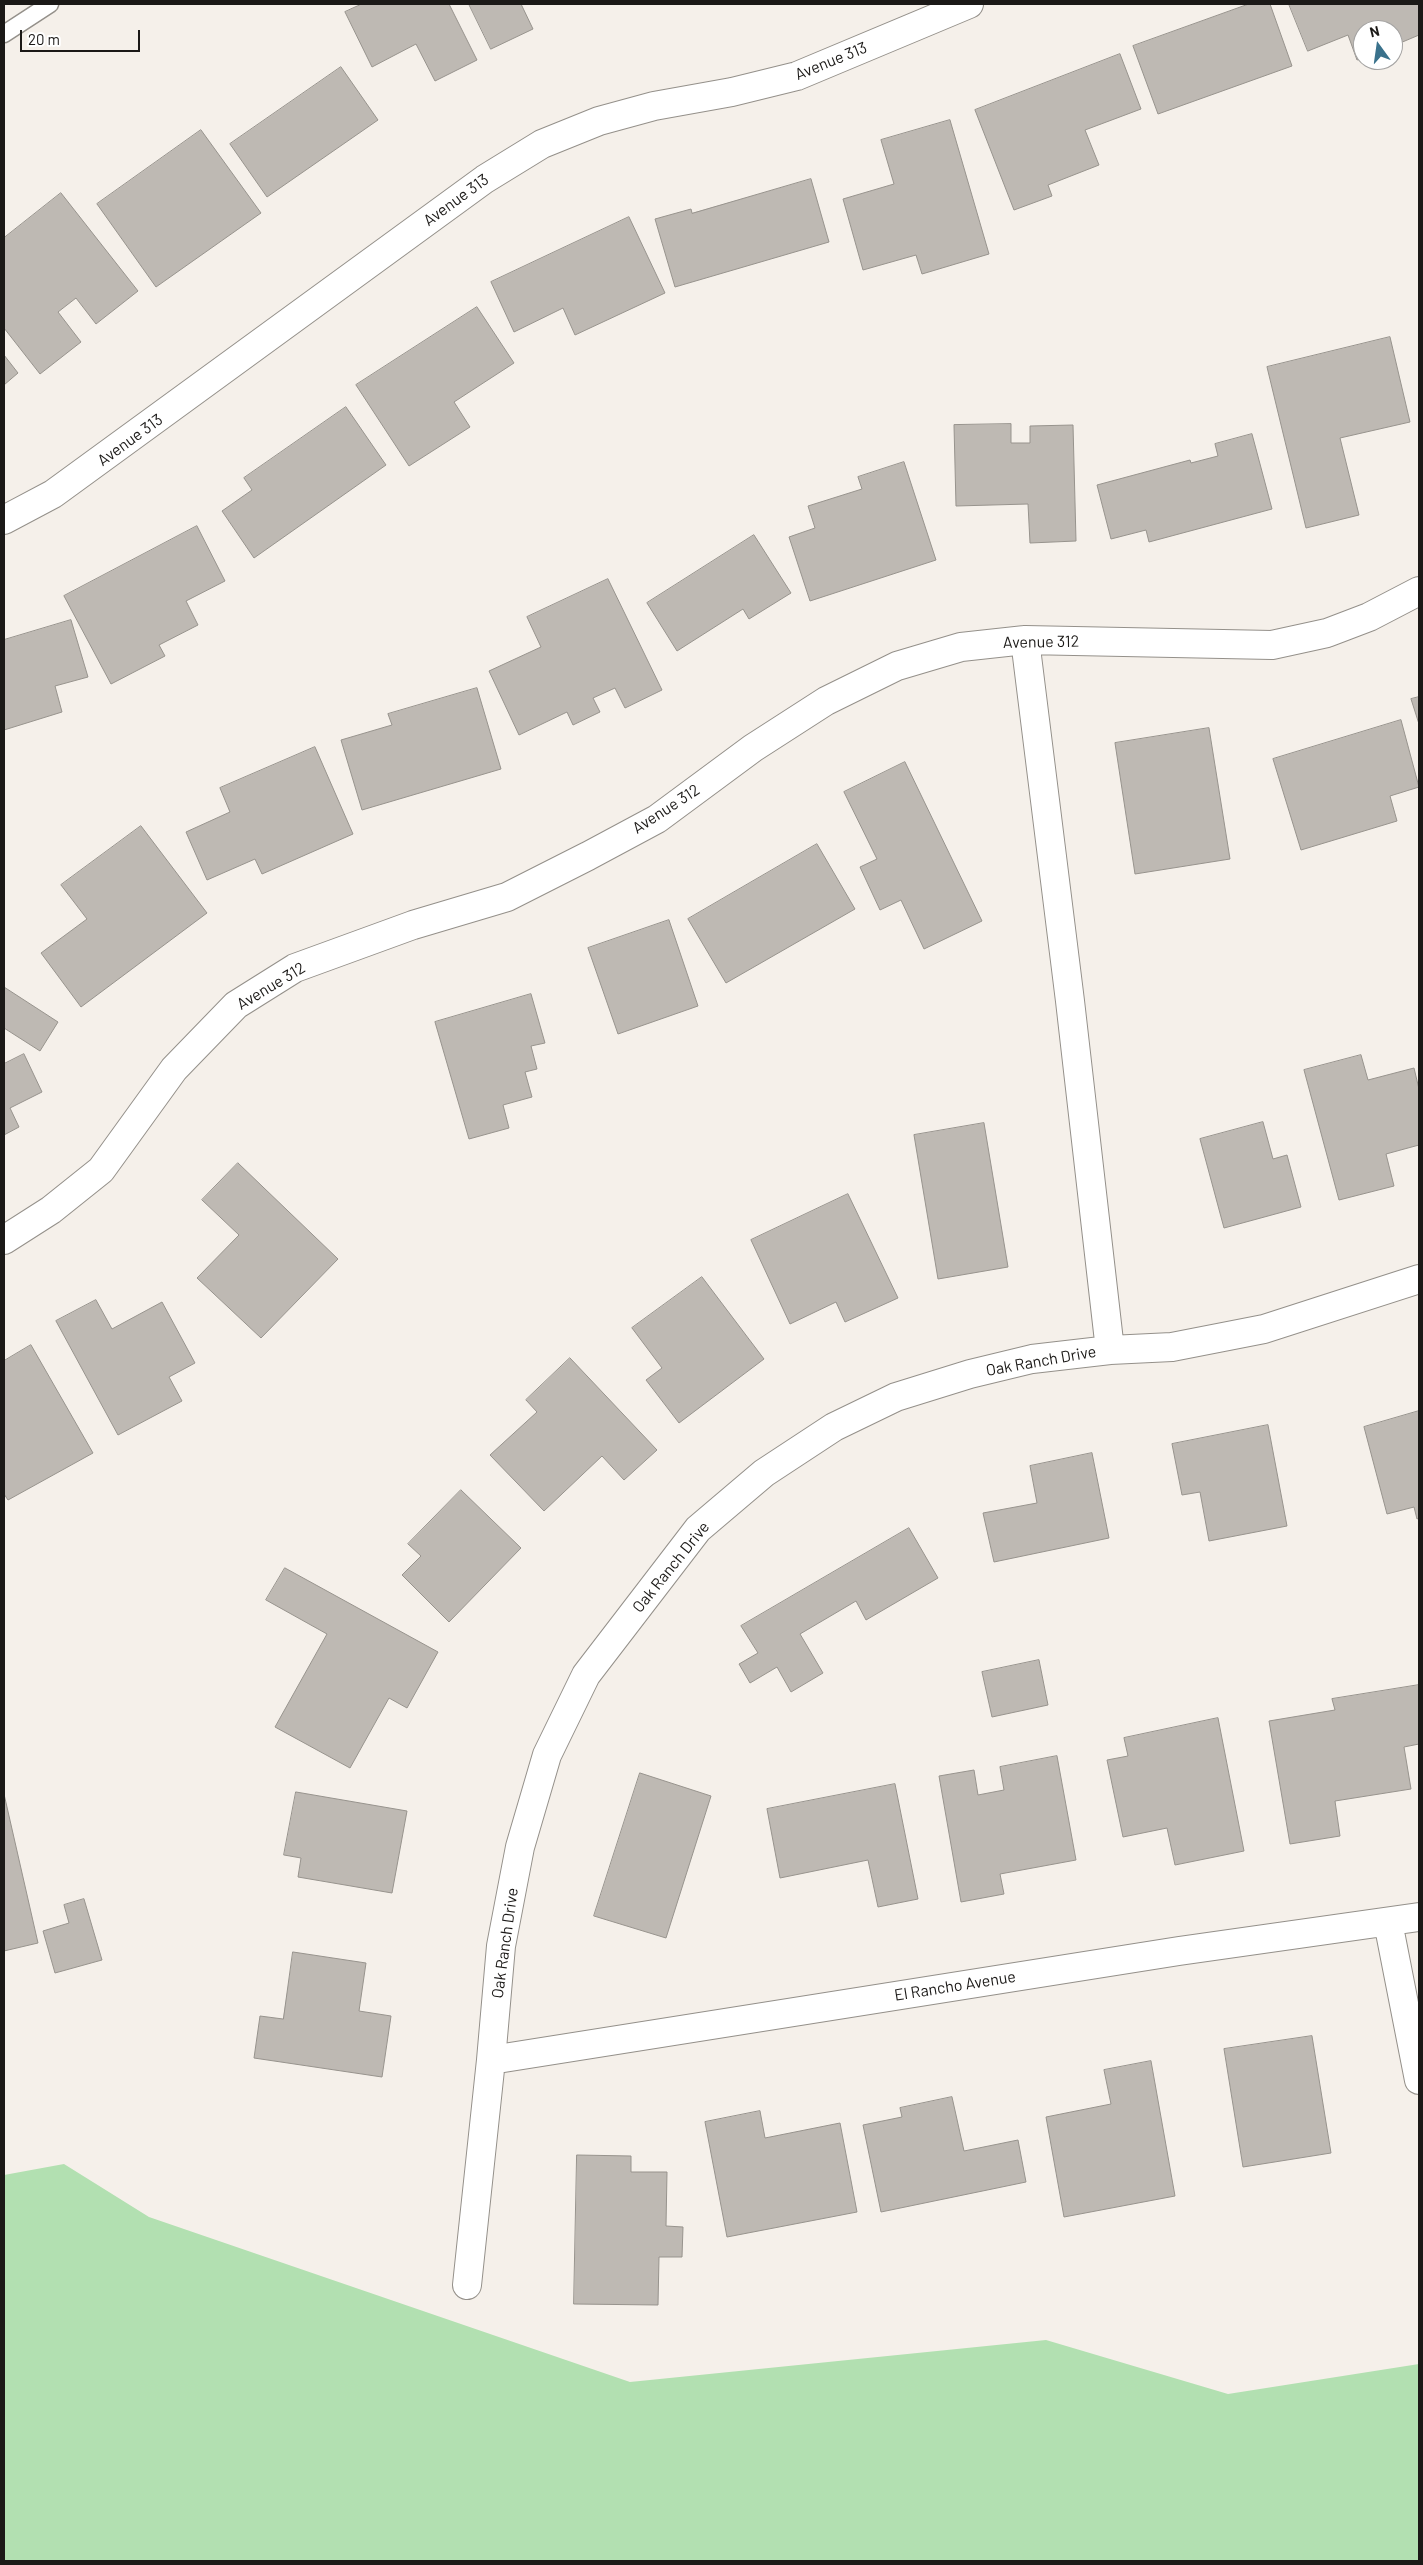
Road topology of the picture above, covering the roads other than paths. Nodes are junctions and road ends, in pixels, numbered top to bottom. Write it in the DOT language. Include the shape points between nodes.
graph roads {
  1 [pos="50,4"];
  2 [pos="969,4"];
  3 [pos="4,34"];
  4 [pos="4,520"];
  5 [pos="1419,591"];
  6 [pos="1025,640"];
  7 [pos="4,1240"];
  8 [pos="1419,1279"];
  9 [pos="1110,1350"];
  10 [pos="1419,1917"];
  11 [pos="1388,1922"];
  12 [pos="491,2060"];
  13 [pos="1419,2080"];
  14 [pos="467,2285"];
  1 -- 3 [label="lane"];
  2 -- 4 [label="street, Avenue 313" via="796,76 654,106 599,121 542,144 485,178 54,494"];
  5 -- 6 [label="street, Avenue 312" via="1369,617 1327,633 1272,645"];
  6 -- 7 [label="street, Avenue 312" via="961,646 897,666 826,701 753,748 657,819 507,897 413,925 295,968 236,1005 174,1069 101,1170 51,1210"];
  6 -- 9 [label="street"];
  8 -- 9 [label="street, Oak Ranch Drive" via="1264,1329 1172,1347"];
  9 -- 12 [label="street, Oak Ranch Drive" via="1032,1359 896,1397 834,1426 764,1473 698,1529 586,1675 547,1756 520,1846 501,1946"];
  10 -- 11 [label="street, El Rancho Avenue"];
  11 -- 12 [label="street, El Rancho Avenue" via="1178,1951"];
  11 -- 13 [label="street"];
  12 -- 14 [label="street, Oak Ranch Drive"];
}
